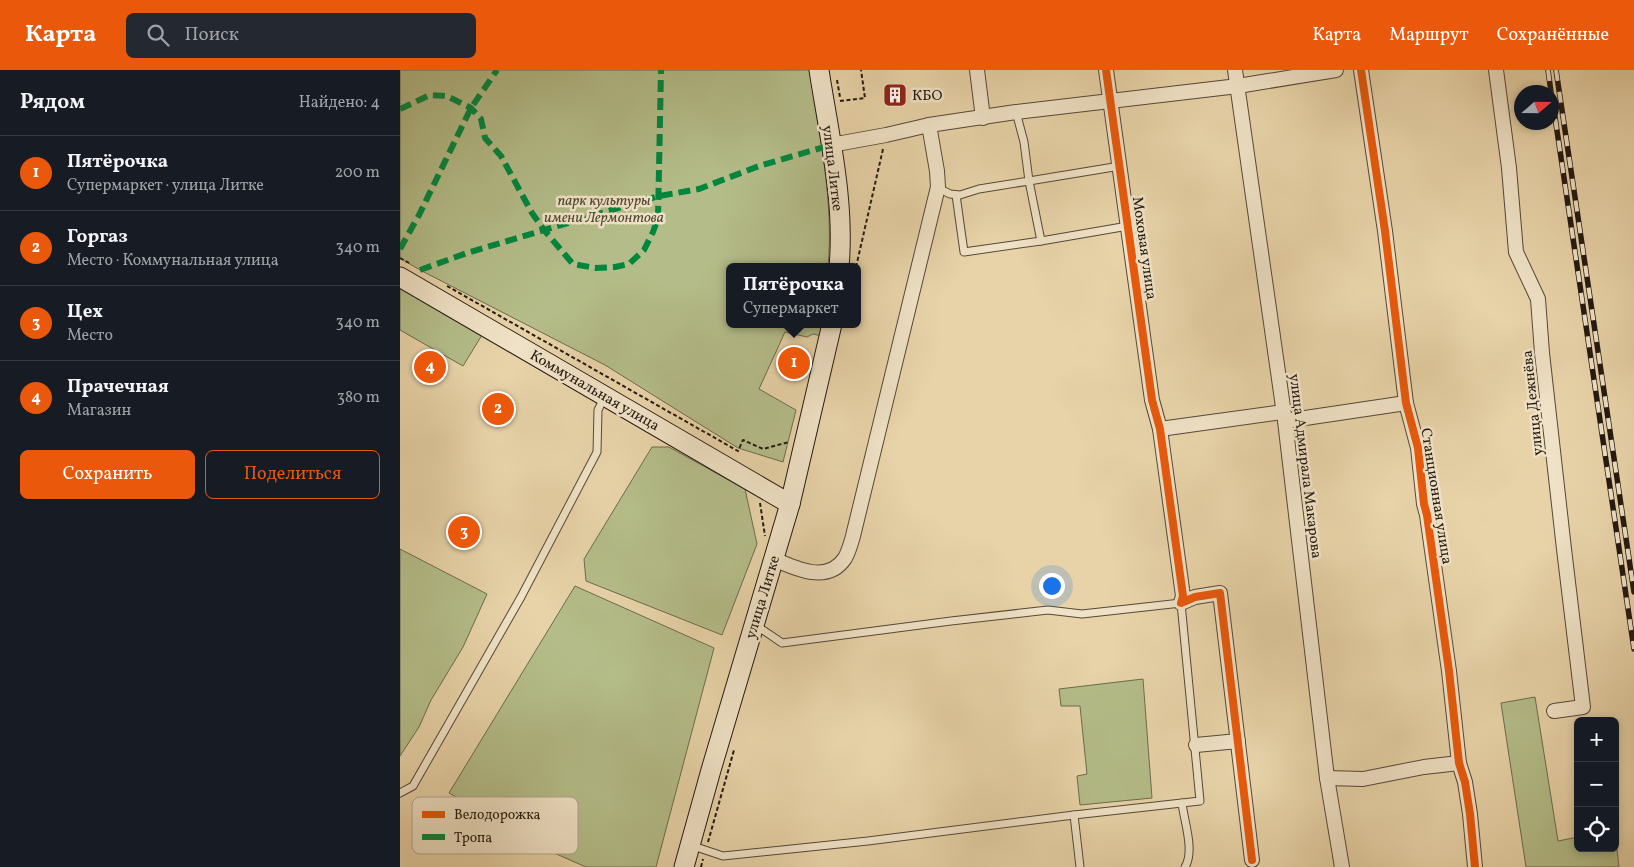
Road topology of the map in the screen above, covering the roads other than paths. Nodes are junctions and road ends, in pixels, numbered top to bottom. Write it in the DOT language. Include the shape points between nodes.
graph roads {
  1 [pos="819,70"];
  2 [pos="977,70"];
  3 [pos="1106,70"];
  4 [pos="1235,70"];
  5 [pos="1336,70"];
  6 [pos="1361,70"];
  7 [pos="1496,70"];
  8 [pos="1238,86"];
  9 [pos="1110,101"];
  10 [pos="1016,112"];
  11 [pos="983,118"];
  12 [pos="929,125"];
  13 [pos="831,145"];
  14 [pos="1120,166"];
  15 [pos="1028,180"];
  16 [pos="938,187"];
  17 [pos="956,195"];
  18 [pos="1128,226"];
  19 [pos="1041,241"];
  20 [pos="839,263"];
  21 [pos="400,277"];
  22 [pos="831,328"];
  23 [pos="605,396"];
  24 [pos="1406,403"];
  25 [pos="1284,416"];
  26 [pos="1160,429"];
  27 [pos="790,504"];
  28 [pos="774,559"];
  29 [pos="1181,603"];
  30 [pos="755,622"];
  31 [pos="1554,711"];
  32 [pos="1238,741"];
  33 [pos="1196,745"];
  34 [pos="1459,763"];
  35 [pos="1327,778"];
  36 [pos="400,793"];
  37 [pos="1182,803"];
  38 [pos="1074,815"];
  39 [pos="690,845"];
  40 [pos="1252,860"];
  41 [pos="684,867"];
  42 [pos="1080,867"];
  43 [pos="1185,867"];
  44 [pos="1342,867"];
  45 [pos="1475,867"];
  1 -- 13 [label="main road, улица Литке"];
  2 -- 11 [label="street"];
  3 -- 9 [label="street, Моховая улица"];
  4 -- 8 [label="street, улица Адмирала Макарова"];
  5 -- 8 [label="street"];
  6 -- 24 [label="street, Станционная улица"];
  7 -- 31 [label="street, улица Дежнёва" via="1516,252 1538,299 1583,707"];
  8 -- 9 [label="street"];
  8 -- 25 [label="street, улица Адмирала Макарова"];
  9 -- 10 [label="street"];
  9 -- 14 [label="street, Моховая улица"];
  10 -- 11 [label="street"];
  10 -- 15 [label="lane" via="1024,142"];
  11 -- 12 [label="street"];
  12 -- 13 [label="street"];
  12 -- 16 [label="street"];
  13 -- 20 [label="main road, улица Литке" via="839,210"];
  14 -- 15 [label="lane"];
  14 -- 18 [label="street, Моховая улица"];
  15 -- 17 [label="lane"];
  15 -- 19 [label="lane"];
  16 -- 17 [label="lane"];
  16 -- 28 [label="street" via="853,536 845,557 836,568 820,574"];
  17 -- 19 [label="lane" via="964,252"];
  18 -- 19 [label="lane"];
  18 -- 26 [label="street, Моховая улица" via="1152,400"];
  21 -- 23 [label="main road, Коммунальная улица"];
  22 -- 27 [label="main road, улица Литке"];
  23 -- 27 [label="main road, Коммунальная улица"];
  23 -- 36 [label="lane" via="598,410 597,452 521,597 413,786"];
  24 -- 25 [label="street"];
  24 -- 34 [label="street, Станционная улица" via="1418,448"];
  25 -- 26 [label="street"];
  25 -- 35 [label="street, улица Адмирала Макарова"];
  26 -- 29 [label="street, Моховая улица"];
  27 -- 28 [label="main road, улица Литке"];
  28 -- 30 [label="main road, улица Литке"];
  29 -- 30 [label="lane" via="1082,614 1048,610 782,643"];
  29 -- 32 [label="street" via="1220,593"];
  29 -- 33 [label="lane"];
  30 -- 39 [label="main road, улица Литке"];
  32 -- 33 [label="street"];
  32 -- 40 [label="street"];
  33 -- 37 [label="lane" via="1200,801"];
  34 -- 35 [label="street" via="1363,779"];
  34 -- 45 [label="street, Станционная улица" via="1470,814"];
  35 -- 44 [label="street, улица Адмирала Макарова"];
  37 -- 38 [label="lane"];
  37 -- 43 [label="lane" via="1189,850"];
  38 -- 39 [label="lane" via="722,856"];
  38 -- 42 [label="lane"];
  39 -- 41 [label="main road, улица Литке"];
}
